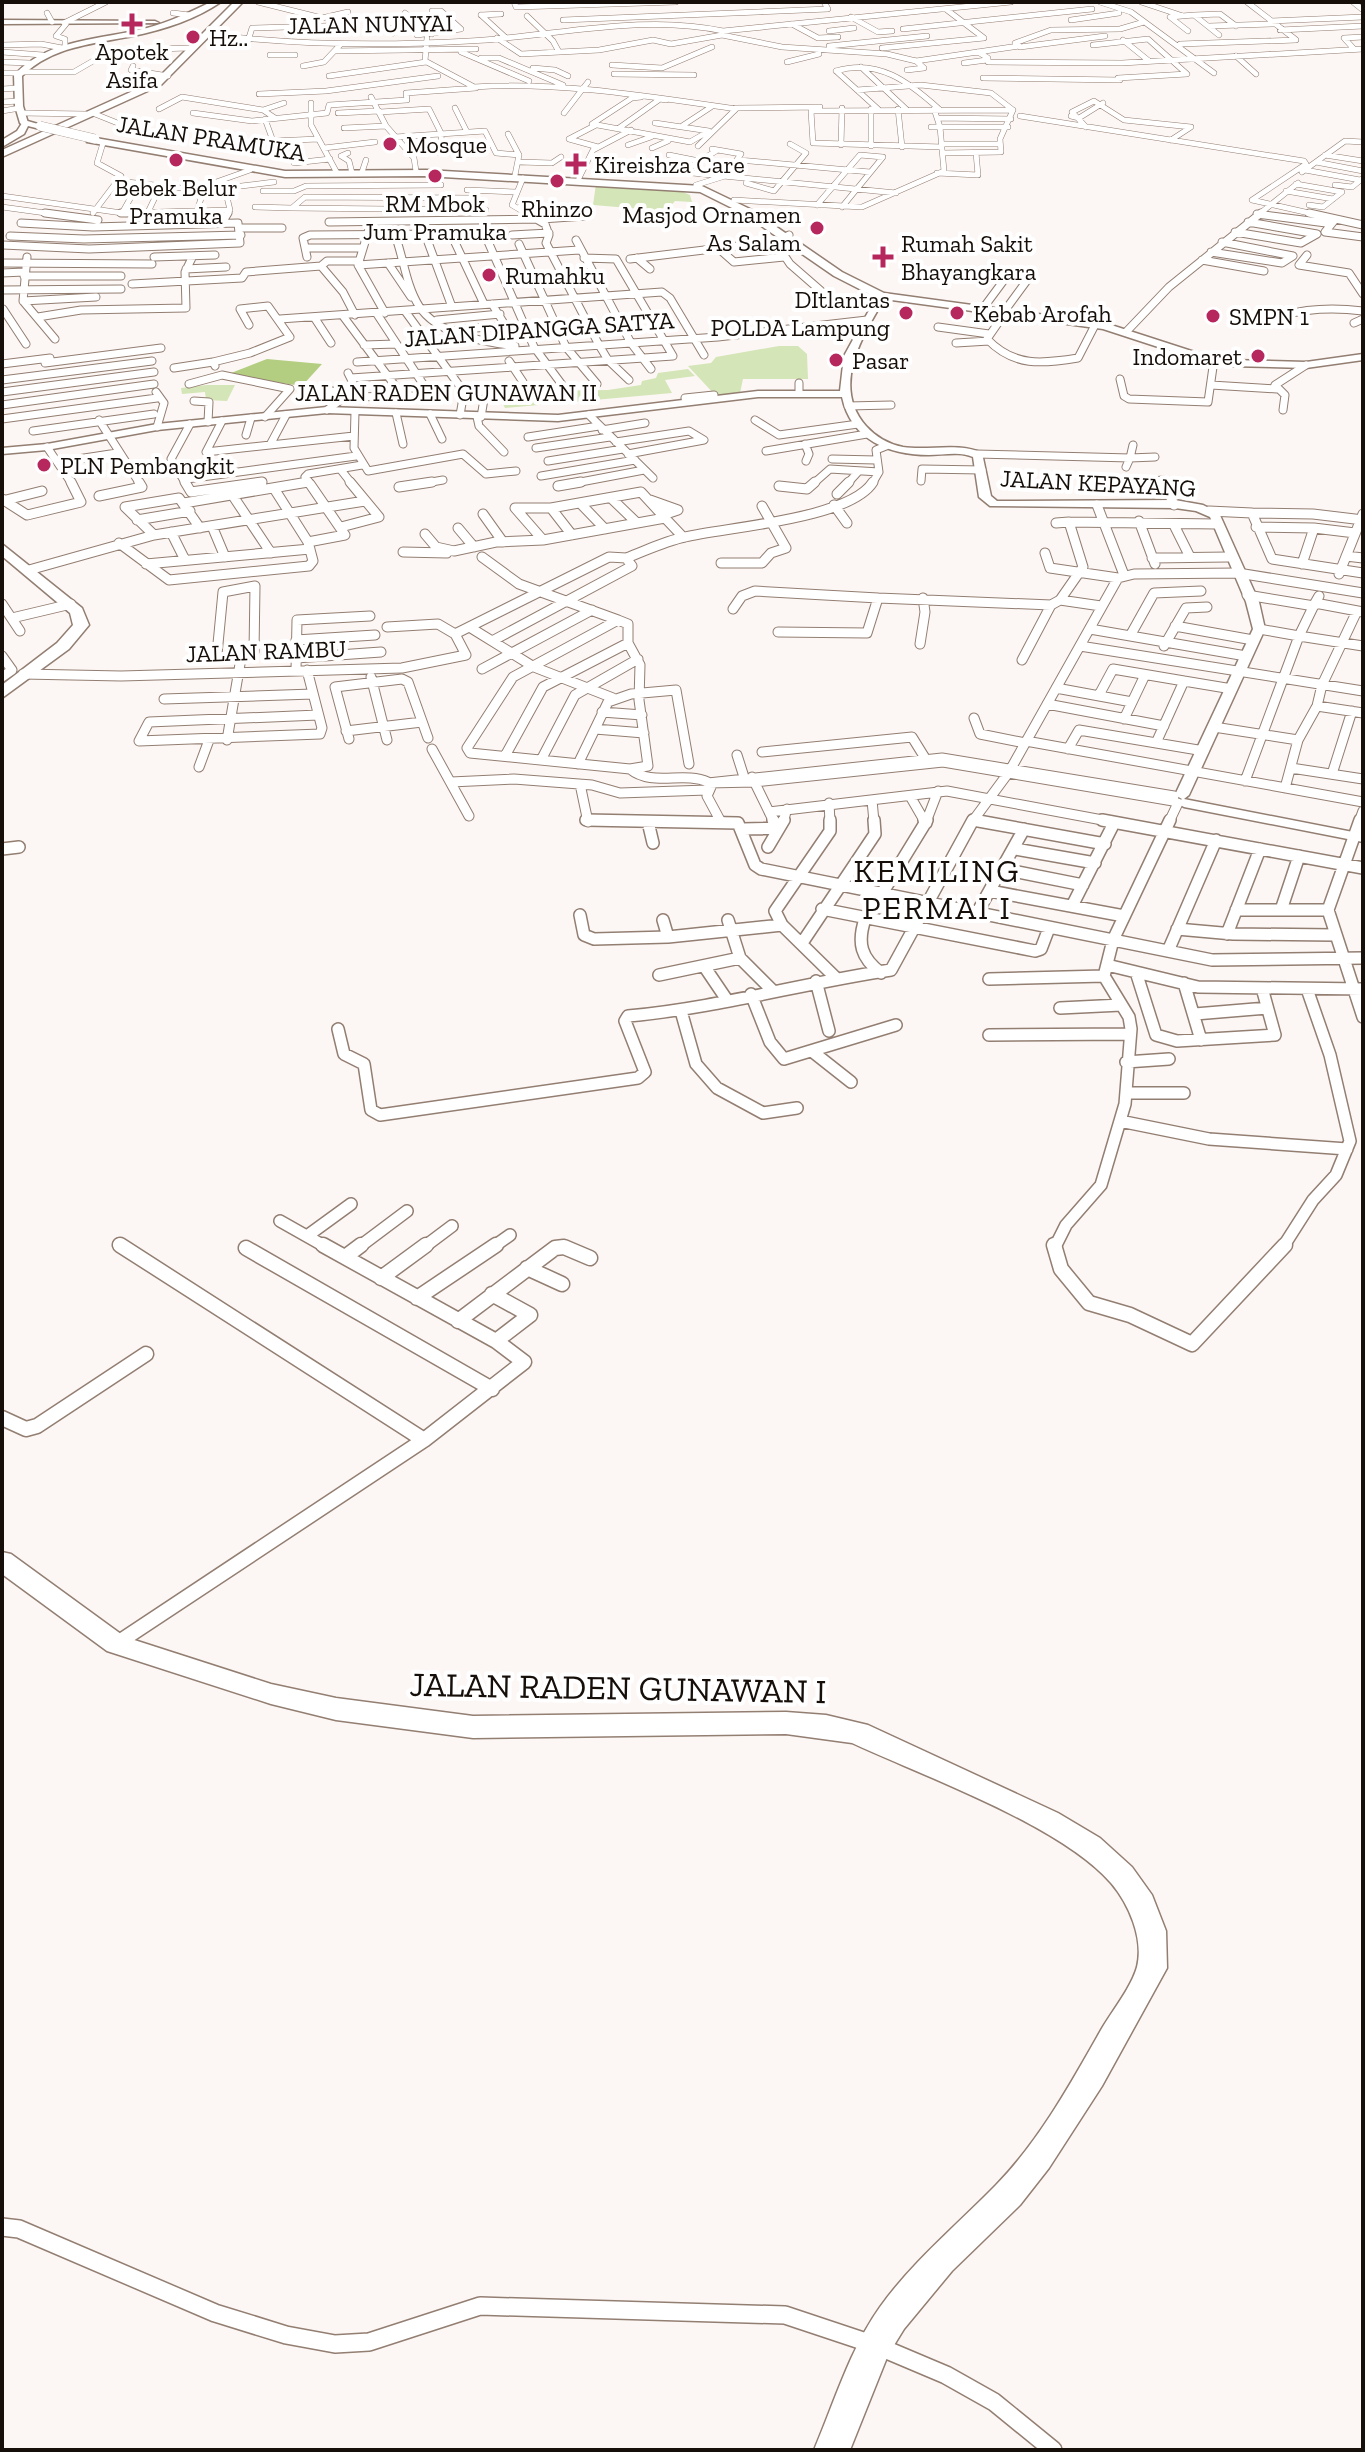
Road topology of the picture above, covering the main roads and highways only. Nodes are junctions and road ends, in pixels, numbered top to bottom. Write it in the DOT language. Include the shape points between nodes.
graph roads {
  1 [pos="232,2"];
  2 [pos="239,2"];
  3 [pos="165,75"];
  4 [pos="93,113"];
  5 [pos="38,130"];
  6 [pos="71,130"];
  7 [pos="98,141"];
  8 [pos="2,149"];
  9 [pos="224,163"];
  10 [pos="496,175"];
  11 [pos="389,176"];
  12 [pos="539,177"];
  13 [pos="784,237"];
  14 [pos="828,264"];
  15 [pos="1006,311"];
  16 [pos="1027,313"];
  17 [pos="1129,329"];
  18 [pos="1363,355"];
  19 [pos="2,548"];
  20 [pos="2,693"];
  21 [pos="2,1561"];
  22 [pos="832,2450"];
  1 -- 3 [label="highway"];
  2 -- 3 [label="highway"];
  3 -- 4 [label="highway" via="143,92"];
  4 -- 6 [label="highway"];
  4 -- 8 [label="highway"];
  5 -- 6 [label="highway"];
  5 -- 7 [label="main road, JALAN PRAMUKA, bridge"];
  5 -- 8 [label="highway"];
  5 -- 8 [label="main road, JALAN PRAMUKA" via="22,114 21,132"];
  6 -- 7 [label="highway"];
  7 -- 9 [label="main road, JALAN PRAMUKA"];
  9 -- 11 [label="main road, JALAN PRAMUKA" via="303,176"];
  9 -- 11 [label="main road, JALAN PRAMUKA" via="281,172 354,169"];
  10 -- 11 [label="main road, JALAN PRAMUKA"];
  10 -- 11 [label="main road, JALAN PRAMUKA" via="416,171"];
  10 -- 12 [label="main road, JALAN PRAMUKA"];
  12 -- 13 [label="main road, JALAN PRAMUKA" via="707,191"];
  12 -- 13 [label="main road, JALAN PRAMUKA" via="698,180"];
  13 -- 14 [label="main road, JALAN PRAMUKA"];
  14 -- 15 [label="main road, JALAN PRAMUKA" via="889,294"];
  14 -- 15 [label="main road, JALAN PRAMUKA" via="881,296"];
  15 -- 16 [label="main road, JALAN PRAMUKA"];
  16 -- 17 [label="main road, JALAN PRAMUKA"];
  16 -- 17 [label="main road, JALAN PRAMUKA"];
  17 -- 18 [label="main road, JALAN PRAMUKA" via="1234,360 1297,362"];
  17 -- 18 [label="main road, JALAN PRAMUKA" via="1214,360 1306,365"];
  19 -- 20 [label="highway" via="71,604 81,620 76,635"];
  21 -- 22 [label="highway, JALAN RADEN GUNAWAN I" via="116,1644 271,1694 473,1727 724,1723 826,1726 858,1733 1048,1821 1122,1875 1142,1904 1151,1931 1152,1968 1038,2158 916,2288 875,2345"];
}
